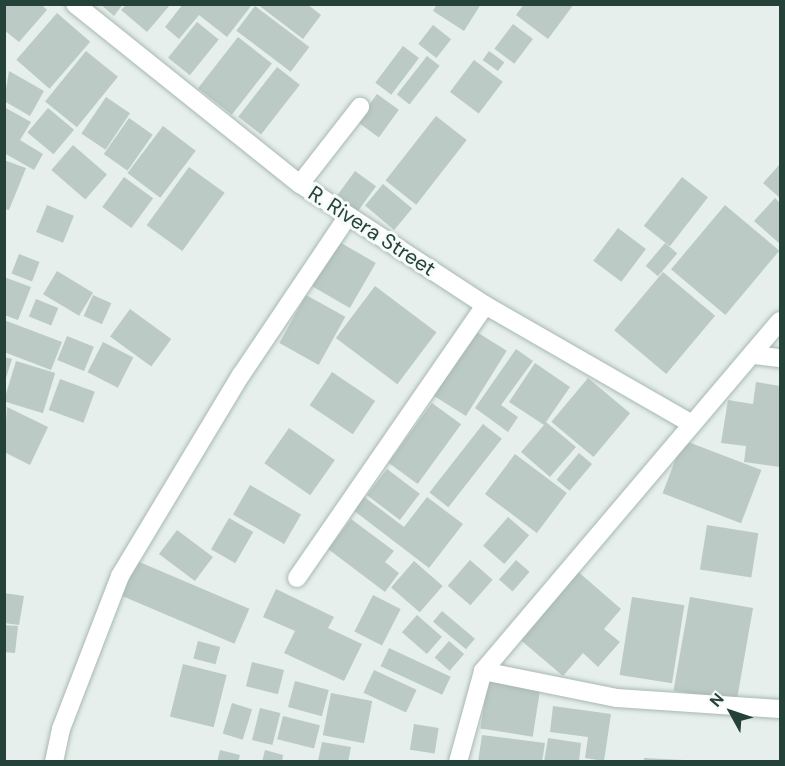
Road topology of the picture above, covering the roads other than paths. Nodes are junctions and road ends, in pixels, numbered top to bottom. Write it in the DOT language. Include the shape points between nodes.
graph roads {
  1 [pos="75,4"];
  2 [pos="360,107"];
  3 [pos="300,184"];
  4 [pos="348,216"];
  5 [pos="485,305"];
  6 [pos="780,321"];
  7 [pos="754,355"];
  8 [pos="780,358"];
  9 [pos="692,424"];
  10 [pos="297,578"];
  11 [pos="483,671"];
  12 [pos="780,709"];
  13 [pos="54,762"];
  14 [pos="458,762"];
  1 -- 3 [label="street, R. Rivera Street"];
  2 -- 3 [label="street"];
  3 -- 4 [label="street, R. Rivera Street"];
  4 -- 5 [label="street, R. Rivera Street"];
  4 -- 13 [label="street" via="241,375 120,576 61,729"];
  5 -- 9 [label="street, R. Rivera Street"];
  5 -- 10 [label="street"];
  6 -- 7 [label="street"];
  7 -- 8 [label="street"];
  7 -- 9 [label="street"];
  9 -- 11 [label="street"];
  11 -- 12 [label="street" via="617,698"];
  11 -- 14 [label="street"];
}
